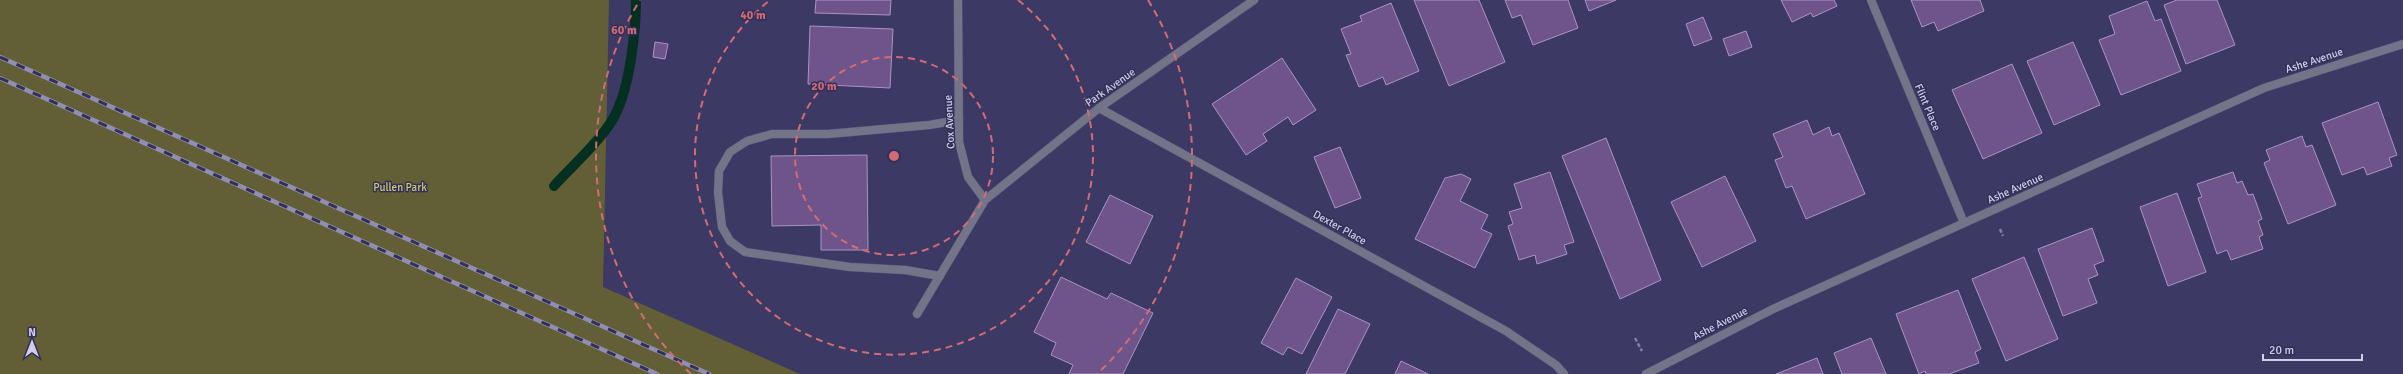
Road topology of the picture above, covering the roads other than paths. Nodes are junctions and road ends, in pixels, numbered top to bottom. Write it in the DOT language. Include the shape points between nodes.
graph roads {
  1 [pos="958,0"];
  2 [pos="1254,0"];
  3 [pos="1872,0"];
  4 [pos="2403,44"];
  5 [pos="1100,108"];
  6 [pos="959,120"];
  7 [pos="985,200"];
  8 [pos="1964,223"];
  9 [pos="940,276"];
  10 [pos="917,314"];
  11 [pos="1564,374"];
  12 [pos="1646,374"];
  1 -- 6 [label="street, Cox Avenue"];
  2 -- 5 [label="street, Park Avenue"];
  3 -- 8 [label="street, Flint Place"];
  4 -- 8 [label="street, Ashe Avenue" via="2264,88"];
  5 -- 7 [label="street, Park Avenue"];
  5 -- 11 [label="street, Dexter Place" via="1506,331 1556,365"];
  6 -- 7 [label="street, Cox Avenue" via="959,142 968,177"];
  6 -- 9 [label="street" via="828,134 772,134 747,141 730,152 719,171 718,192 722,227 730,241 745,252 850,267 905,270"];
  7 -- 9 [label="street"];
  8 -- 12 [label="street, Ashe Avenue" via="1774,309"];
  9 -- 10 [label="street"];
}
